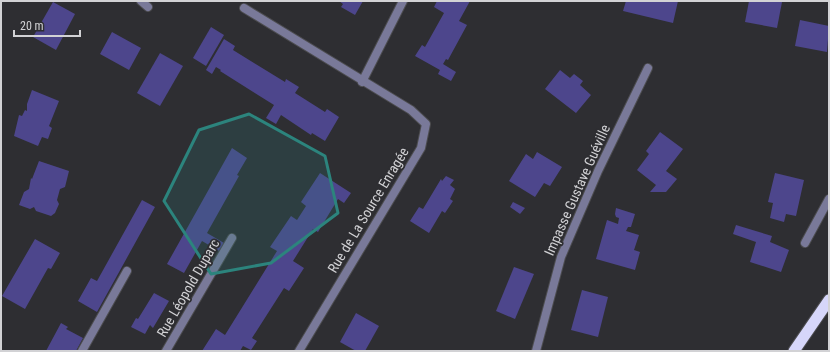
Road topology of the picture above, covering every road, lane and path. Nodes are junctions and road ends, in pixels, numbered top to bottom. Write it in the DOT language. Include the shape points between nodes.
graph roads {
  1 [pos="141,1"];
  2 [pos="404,1"];
  3 [pos="148,7"];
  4 [pos="244,8"];
  5 [pos="648,68"];
  6 [pos="362,82"];
  7 [pos="829,199"];
  8 [pos="232,238"];
  9 [pos="805,243"];
  10 [pos="127,271"];
  11 [pos="829,300"];
  12 [pos="82,351"];
  13 [pos="166,351"];
  14 [pos="299,351"];
  15 [pos="536,351"];
  16 [pos="794,351"];
  1 -- 3 [label="street"];
  2 -- 6 [label="street"];
  4 -- 6 [label="street, Rue de La Source Enragée"];
  5 -- 15 [label="street, Impasse Gustave Guéville" via="598,171 561,257"];
  6 -- 14 [label="street, Rue de La Source Enragée" via="411,110 426,124 421,148"];
  7 -- 9 [label="street"];
  8 -- 13 [label="street, Rue Léopold Duparc"];
  10 -- 12 [label="street"];
  11 -- 16 [label="highway"];
}
